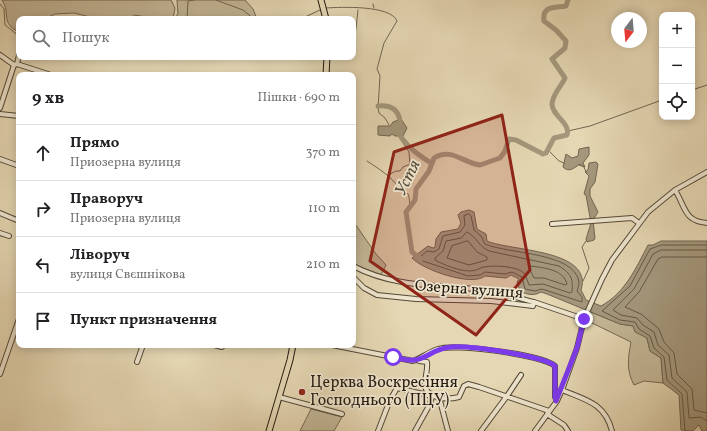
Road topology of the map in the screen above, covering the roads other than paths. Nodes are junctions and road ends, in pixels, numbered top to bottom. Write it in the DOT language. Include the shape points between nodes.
graph roads {
  1 [pos="321,0"];
  2 [pos="325,16"];
  3 [pos="0,55"];
  4 [pos="17,60"];
  5 [pos="326,60"];
  6 [pos="16,64"];
  7 [pos="41,72"];
  8 [pos="326,72"];
  9 [pos="2,92"];
  10 [pos="0,108"];
  11 [pos="0,114"];
  12 [pos="16,116"];
  13 [pos="0,159"];
  14 [pos="16,165"];
  15 [pos="707,172"];
  16 [pos="675,190"];
  17 [pos="0,213"];
  18 [pos="16,219"];
  19 [pos="639,223"];
  20 [pos="707,223"];
  21 [pos="552,224"];
  22 [pos="0,233"];
  23 [pos="9,236"];
  24 [pos="356,267"];
  25 [pos="356,280"];
  26 [pos="534,302"];
  27 [pos="584,319"];
  28 [pos="16,328"];
  29 [pos="142,348"];
  30 [pos="292,348"];
  31 [pos="347,348"];
  32 [pos="413,361"];
  33 [pos="137,362"];
  34 [pos="0,374"];
  35 [pos="521,375"];
  36 [pos="562,390"];
  37 [pos="432,396"];
  38 [pos="508,396"];
  39 [pos="279,397"];
  40 [pos="439,398"];
  41 [pos="556,401"];
  42 [pos="548,413"];
  43 [pos="342,414"];
  44 [pos="269,431"];
  45 [pos="378,431"];
  46 [pos="415,431"];
  47 [pos="448,431"];
  48 [pos="481,431"];
  49 [pos="535,431"];
  50 [pos="568,431"];
  51 [pos="612,431"];
  1 -- 2 [label="main road"];
  3 -- 6 [label="street"];
  4 -- 6 [label="street"];
  5 -- 8 [label="main road"];
  6 -- 7 [label="street"];
  6 -- 9 [label="street"];
  9 -- 10 [label="street"];
  11 -- 12 [label="street"];
  13 -- 14 [label="street"];
  15 -- 16 [label="street"];
  16 -- 19 [label="street" via="648,212"];
  16 -- 20 [label="street" via="688,216 695,222"];
  17 -- 18 [label="street"];
  19 -- 21 [label="street" via="632,218"];
  19 -- 27 [label="street" via="612,260"];
  22 -- 23 [label="street"];
  24 -- 26 [label="street" via="399,283 486,290"];
  25 -- 26 [label="street, Озерна вулиця" via="371,292 386,296 491,301 524,306 533,306"];
  26 -- 27 [label="street, Озерна вулиця"];
  27 -- 36 [label="street"];
  28 -- 34 [label="street"];
  29 -- 33 [label="street"];
  30 -- 39 [label="main road"];
  31 -- 32 [label="street"];
  32 -- 37 [label="street" via="427,361 425,384 426,390"];
  32 -- 41 [label="street" via="438,348 452,346 546,361 555,366"];
  35 -- 38 [label="street"];
  36 -- 41 [label="street"];
  36 -- 51 [label="street" via="599,407 609,419"];
  37 -- 40 [label="street"];
  37 -- 45 [label="street" via="397,388"];
  37 -- 46 [label="street"];
  38 -- 40 [label="street" via="468,384 463,387 459,397"];
  38 -- 42 [label="street"];
  38 -- 48 [label="street"];
  39 -- 43 [label="street"];
  39 -- 44 [label="main road"];
  40 -- 47 [label="street"];
  41 -- 42 [label="street"];
  42 -- 49 [label="street"];
  42 -- 50 [label="street"];
}
